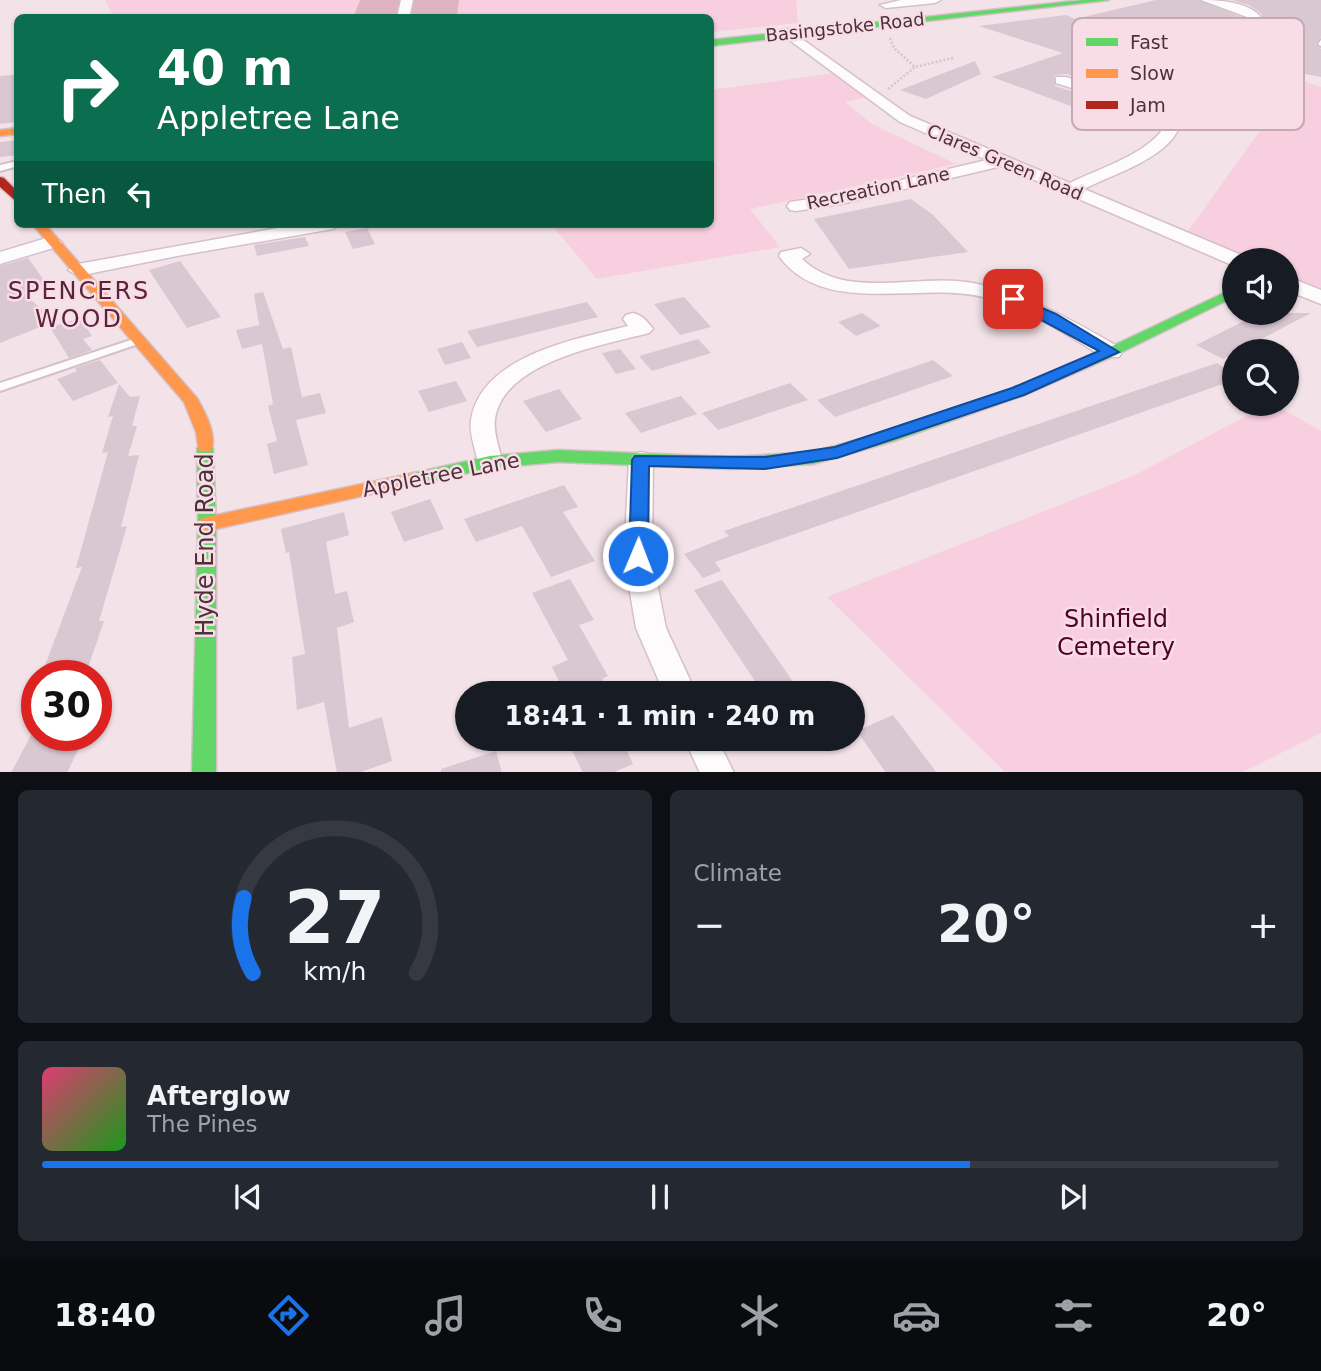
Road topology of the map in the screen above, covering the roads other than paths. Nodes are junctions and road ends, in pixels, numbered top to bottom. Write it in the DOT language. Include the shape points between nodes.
graph roads {
  1 [pos="935,0"];
  2 [pos="1105,0"];
  3 [pos="1207,0"];
  4 [pos="909,1"];
  5 [pos="886,5"];
  6 [pos="957,15"];
  7 [pos="1253,18"];
  8 [pos="788,33"];
  9 [pos="714,42"];
  10 [pos="1062,80"];
  11 [pos="1072,83"];
  12 [pos="1174,130"];
  13 [pos="1002,161"];
  14 [pos="0,180"];
  15 [pos="1069,190"];
  16 [pos="14,196"];
  17 [pos="796,206"];
  18 [pos="41,228"];
  19 [pos="309,228"];
  20 [pos="53,242"];
  21 [pos="1222,254"];
  22 [pos="789,256"];
  23 [pos="0,258"];
  24 [pos="78,270"];
  25 [pos="1299,288"];
  26 [pos="1222,298"];
  27 [pos="1321,298"];
  28 [pos="644,330"];
  29 [pos="137,341"];
  30 [pos="1111,352"];
  31 [pos="0,387"];
  32 [pos="641,460"];
  33 [pos="490,462"];
  34 [pos="207,524"];
  35 [pos="675,681"];
  36 [pos="706,751"];
  37 [pos="204,772"];
  38 [pos="717,772"];
  1 -- 4 [label="street"];
  1 -- 6 [label="street"];
  2 -- 6 [label="street, Basingstoke Road"];
  3 -- 7 [label="street" via="1249,12"];
  4 -- 5 [label="street"];
  6 -- 8 [label="street, Basingstoke Road"];
  8 -- 9 [label="street, Basingstoke Road"];
  8 -- 13 [label="street, Clares Green Road" via="905,119"];
  10 -- 11 [label="street"];
  12 -- 15 [label="street" via="1156,149"];
  13 -- 15 [label="street, Clares Green Road"];
  13 -- 17 [label="street, Recreation Lane"];
  14 -- 16 [label="street"];
  15 -- 21 [label="street, Clares Green Road"];
  18 -- 20 [label="street, Hyde End Road"];
  19 -- 24 [label="street"];
  20 -- 23 [label="street"];
  20 -- 24 [label="street, Hyde End Road"];
  22 -- 30 [label="street" via="797,267 823,280 913,289 967,287 1013,299"];
  24 -- 29 [label="street, Hyde End Road"];
  25 -- 27 [label="street"];
  26 -- 30 [label="street, Appletree Lane"];
  28 -- 33 [label="street" via="561,352 516,370 495,387 483,419"];
  29 -- 31 [label="lane"];
  29 -- 34 [label="street, Hyde End Road" via="198,414 204,432"];
  30 -- 32 [label="street, Appletree Lane" via="1018,392 837,452 765,463"];
  32 -- 33 [label="street, Appletree Lane" via="558,456"];
  32 -- 35 [label="street" via="638,556 651,628"];
  33 -- 34 [label="street, Appletree Lane"];
  34 -- 37 [label="street, Hyde End Road"];
  36 -- 38 [label="street"];
}
